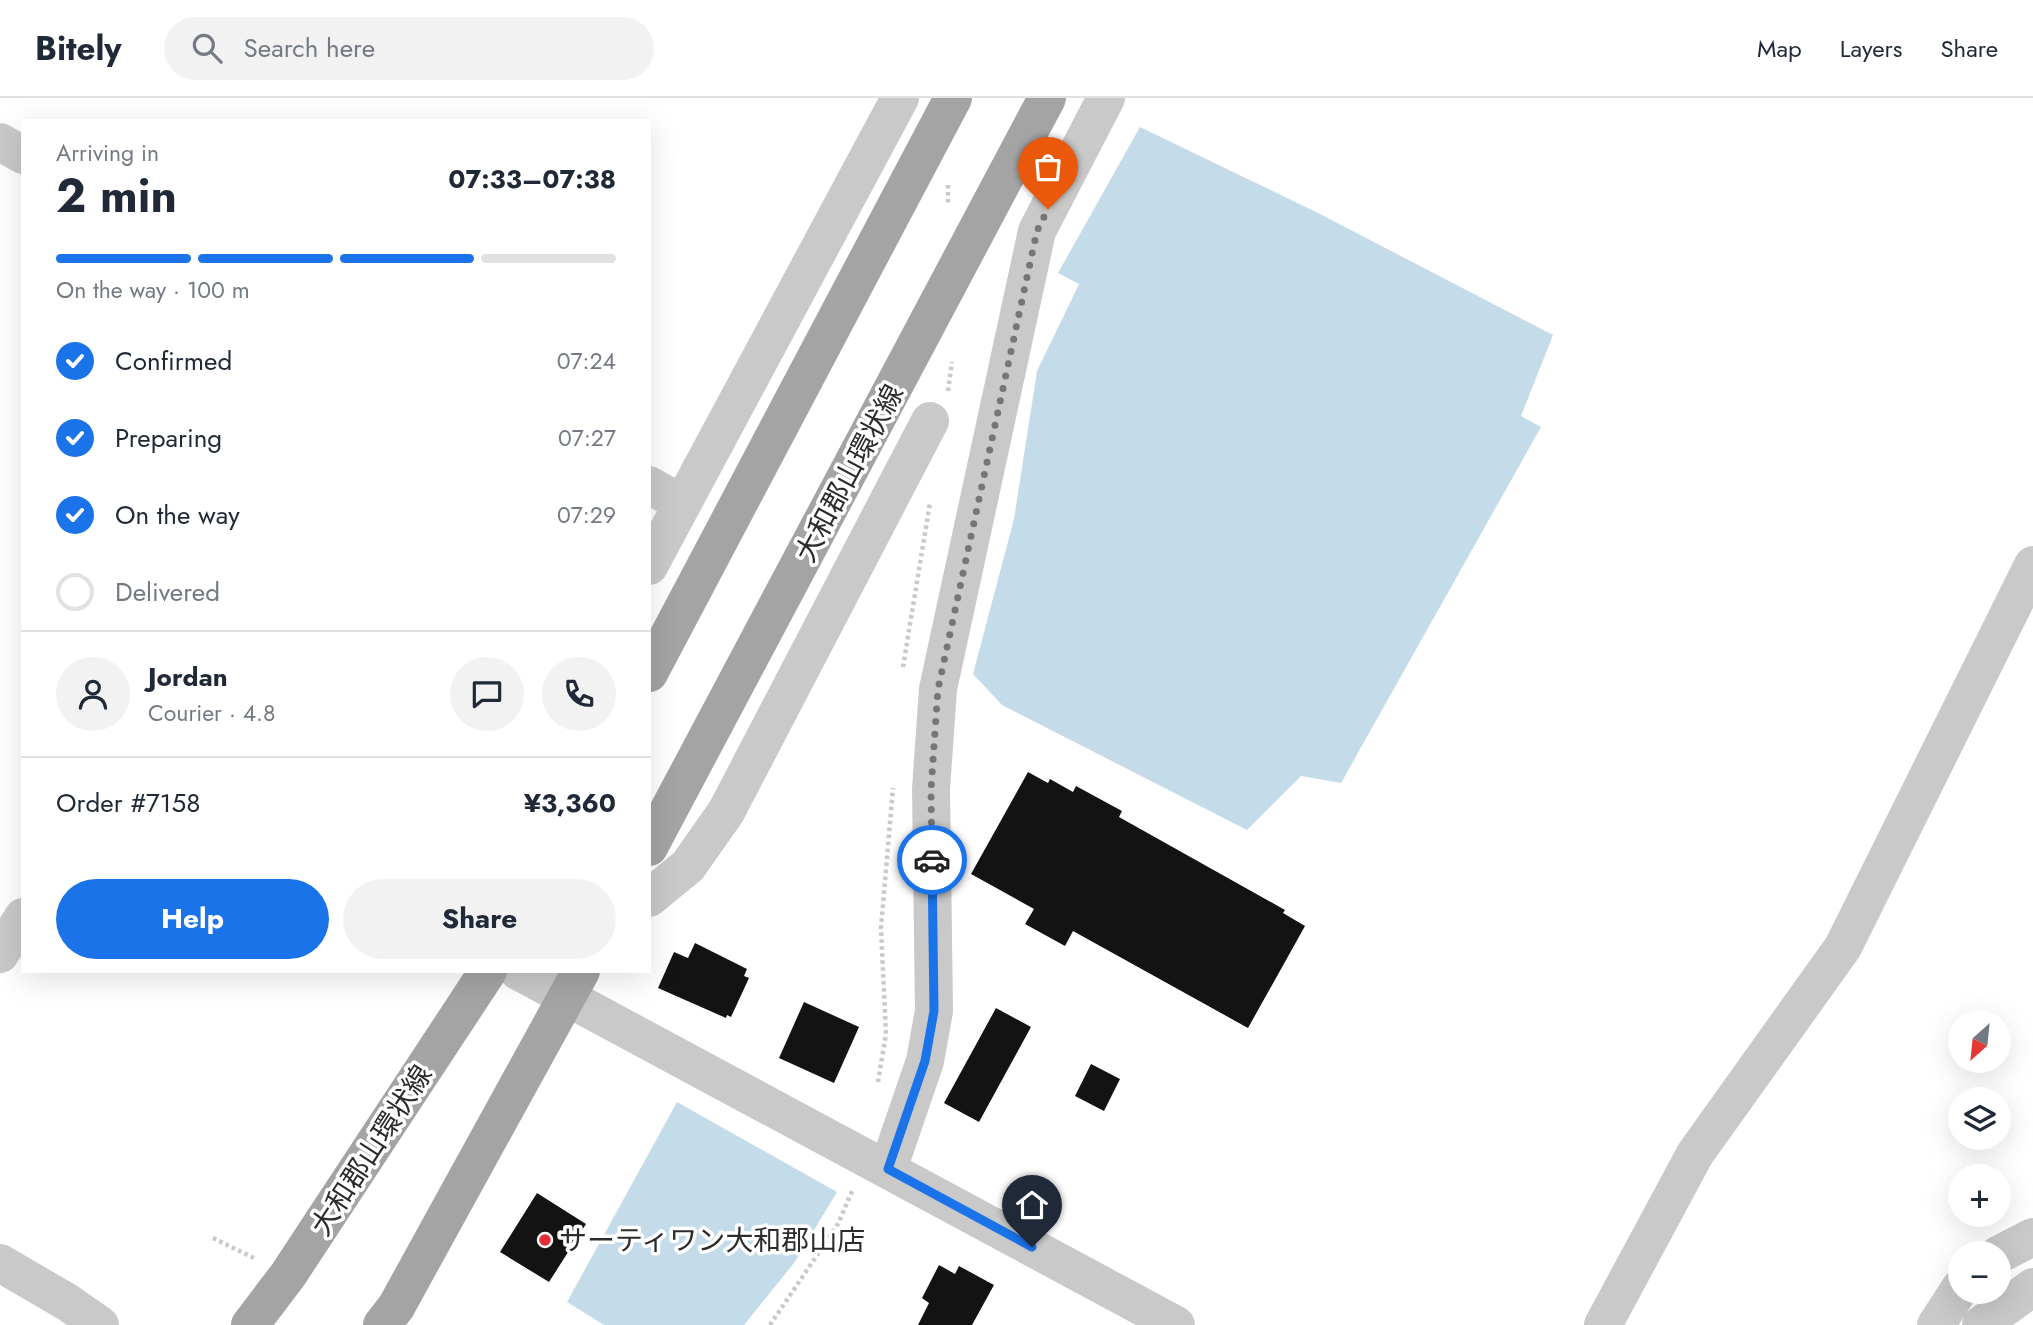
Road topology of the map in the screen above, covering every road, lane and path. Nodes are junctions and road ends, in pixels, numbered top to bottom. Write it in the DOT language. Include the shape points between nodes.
graph roads {
  1 [pos="900,98"];
  2 [pos="953,98"];
  3 [pos="1047,98"];
  4 [pos="1106,98"];
  5 [pos="0,142"];
  6 [pos="21,154"];
  7 [pos="948,176"];
  8 [pos="949,214"];
  9 [pos="930,421"];
  10 [pos="665,494"];
  11 [pos="926,523"];
  12 [pos="651,557"];
  13 [pos="2033,565"];
  14 [pos="651,669"];
  15 [pos="902,676"];
  16 [pos="893,782"];
  17 [pos="651,843"];
  18 [pos="651,896"];
  19 [pos="21,919"];
  20 [pos="0,954"];
  21 [pos="487,973"];
  22 [pos="526,973"];
  23 [pos="573,985"];
  24 [pos="877,1088"];
  25 [pos="877,1163"];
  26 [pos="2033,1237"];
  27 [pos="212,1238"];
  28 [pos="2011,1248"];
  29 [pos="0,1263"];
  30 [pos="288,1275"];
  31 [pos="2033,1287"];
  32 [pos="1950,1304"];
  33 [pos="100,1325"];
  34 [pos="250,1325"];
  35 [pos="382,1325"];
  36 [pos="770,1325"];
  37 [pos="1176,1325"];
  38 [pos="1603,1325"];
  39 [pos="1936,1325"];
  40 [pos="1981,1325"];
  1 -- 10 [label="street"];
  2 -- 14 [label="main road"];
  3 -- 17 [label="main road, 大和郡山環状線"];
  4 -- 25 [label="street" via="1037,231 938,689 931,789 934,1011 925,1061"];
  5 -- 6 [label="street"];
  7 -- 8 [label="path"];
  9 -- 18 [label="street" via="726,812 688,866"];
  10 -- 12 [label="street"];
  11 -- 15 [label="path"];
  13 -- 38 [label="street" via="1843,947 1695,1154"];
  16 -- 24 [label="path" via="881,928 886,1034"];
  19 -- 20 [label="street"];
  21 -- 30 [label="main road, 大和郡山環状線"];
  22 -- 23 [label="street"];
  23 -- 25 [label="street"];
  23 -- 35 [label="main road"];
  25 -- 36 [label="path"];
  25 -- 37 [label="street"];
  26 -- 28 [label="street"];
  27 -- 30 [label="path"];
  29 -- 33 [label="street"];
  30 -- 34 [label="main road, 大和郡山環状線"];
  31 -- 40 [label="street"];
  32 -- 39 [label="street"];
}
